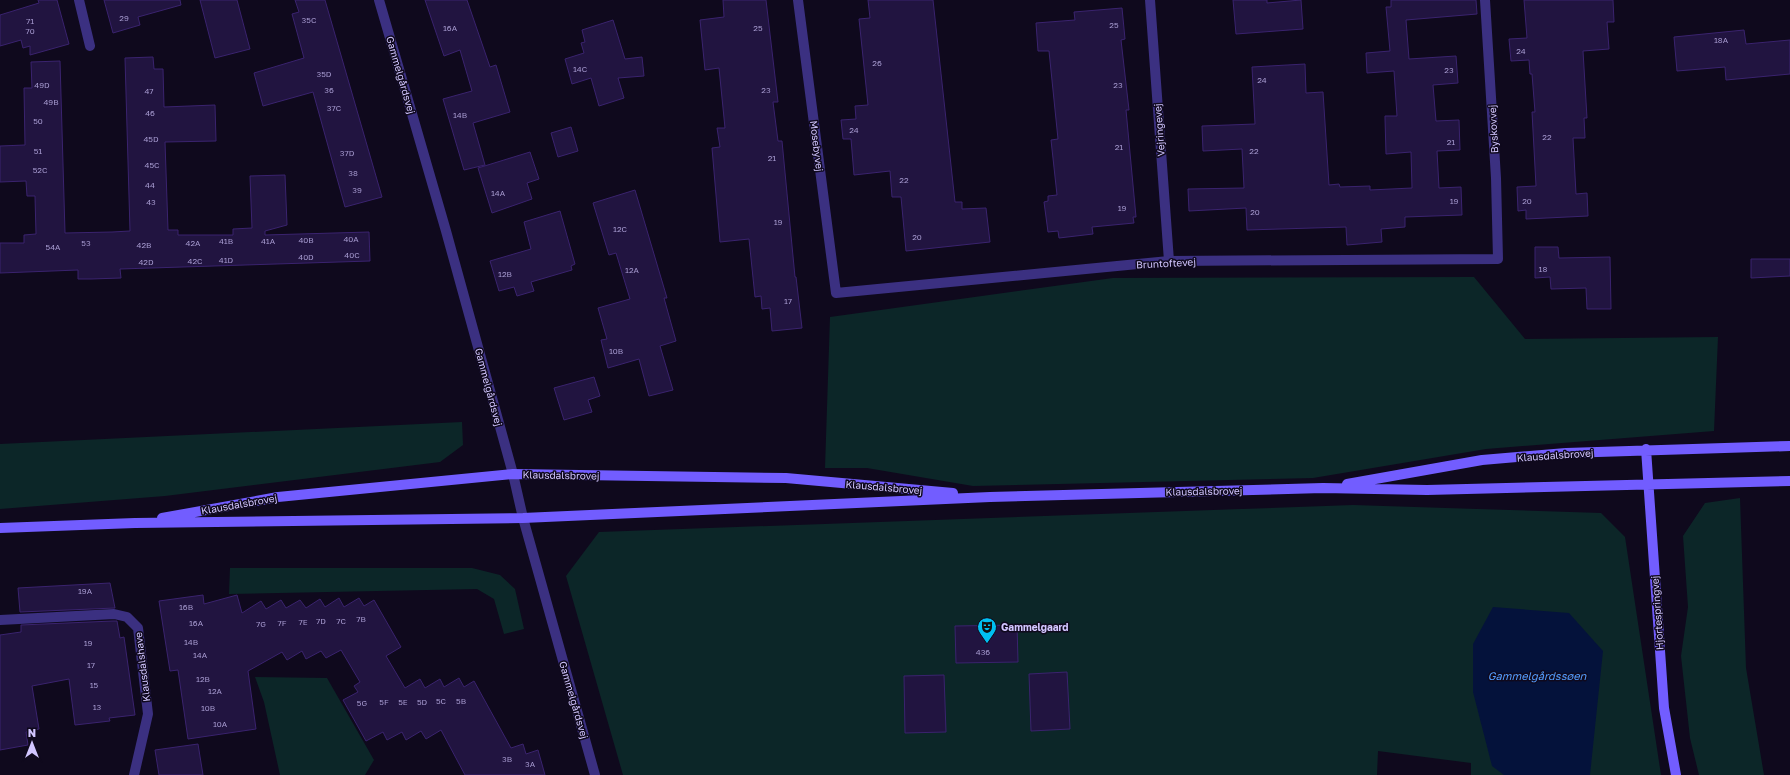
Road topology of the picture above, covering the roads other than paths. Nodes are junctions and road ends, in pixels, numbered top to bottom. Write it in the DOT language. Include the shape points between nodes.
graph roads {
  1 [pos="79,0"];
  2 [pos="380,0"];
  3 [pos="798,0"];
  4 [pos="1150,0"];
  5 [pos="1486,0"];
  6 [pos="90,46"];
  7 [pos="1498,259"];
  8 [pos="1169,261"];
  9 [pos="836,293"];
  10 [pos="1790,446"];
  11 [pos="1646,449"];
  12 [pos="513,474"];
  13 [pos="1790,481"];
  14 [pos="1647,485"];
  15 [pos="1323,488"];
  16 [pos="990,496"];
  17 [pos="523,518"];
  18 [pos="135,523"];
  19 [pos="0,528"];
  20 [pos="0,620"];
  21 [pos="134,775"];
  22 [pos="595,775"];
  23 [pos="1676,775"];
  1 -- 6 [label="street"];
  2 -- 12 [label="street, Gammelgårdsvej"];
  3 -- 9 [label="street, Mosebyvej"];
  4 -- 8 [label="street, Vejringevej"];
  5 -- 7 [label="street, Byskovvej"];
  7 -- 8 [label="street, Bruntoftevej"];
  8 -- 9 [label="street, Bruntoftevej"];
  10 -- 11 [label="street, Klausdalsbrovej"];
  11 -- 14 [label="street, Hjortespringvej"];
  11 -- 15 [label="street, Klausdalsbrovej" via="1482,460"];
  12 -- 16 [label="street, Klausdalsbrovej" via="786,478"];
  12 -- 17 [label="street, Gammelgårdsvej"];
  12 -- 18 [label="street, Klausdalsbrovej" via="278,496"];
  13 -- 14 [label="street, Klausdalsbrovej"];
  14 -- 15 [label="street, Klausdalsbrovej" via="1427,490"];
  14 -- 23 [label="street, Hjortespringvej" via="1664,708"];
  15 -- 16 [label="street, Klausdalsbrovej"];
  16 -- 17 [label="street, Klausdalsbrovej"];
  17 -- 18 [label="street, Klausdalsbrovej"];
  17 -- 22 [label="street, Gammelgårdsvej"];
  18 -- 19 [label="street, Klausdalsbrovej"];
  20 -- 21 [label="street, Klausdalshave" via="114,614 127,617 138,628 148,714"];
}
